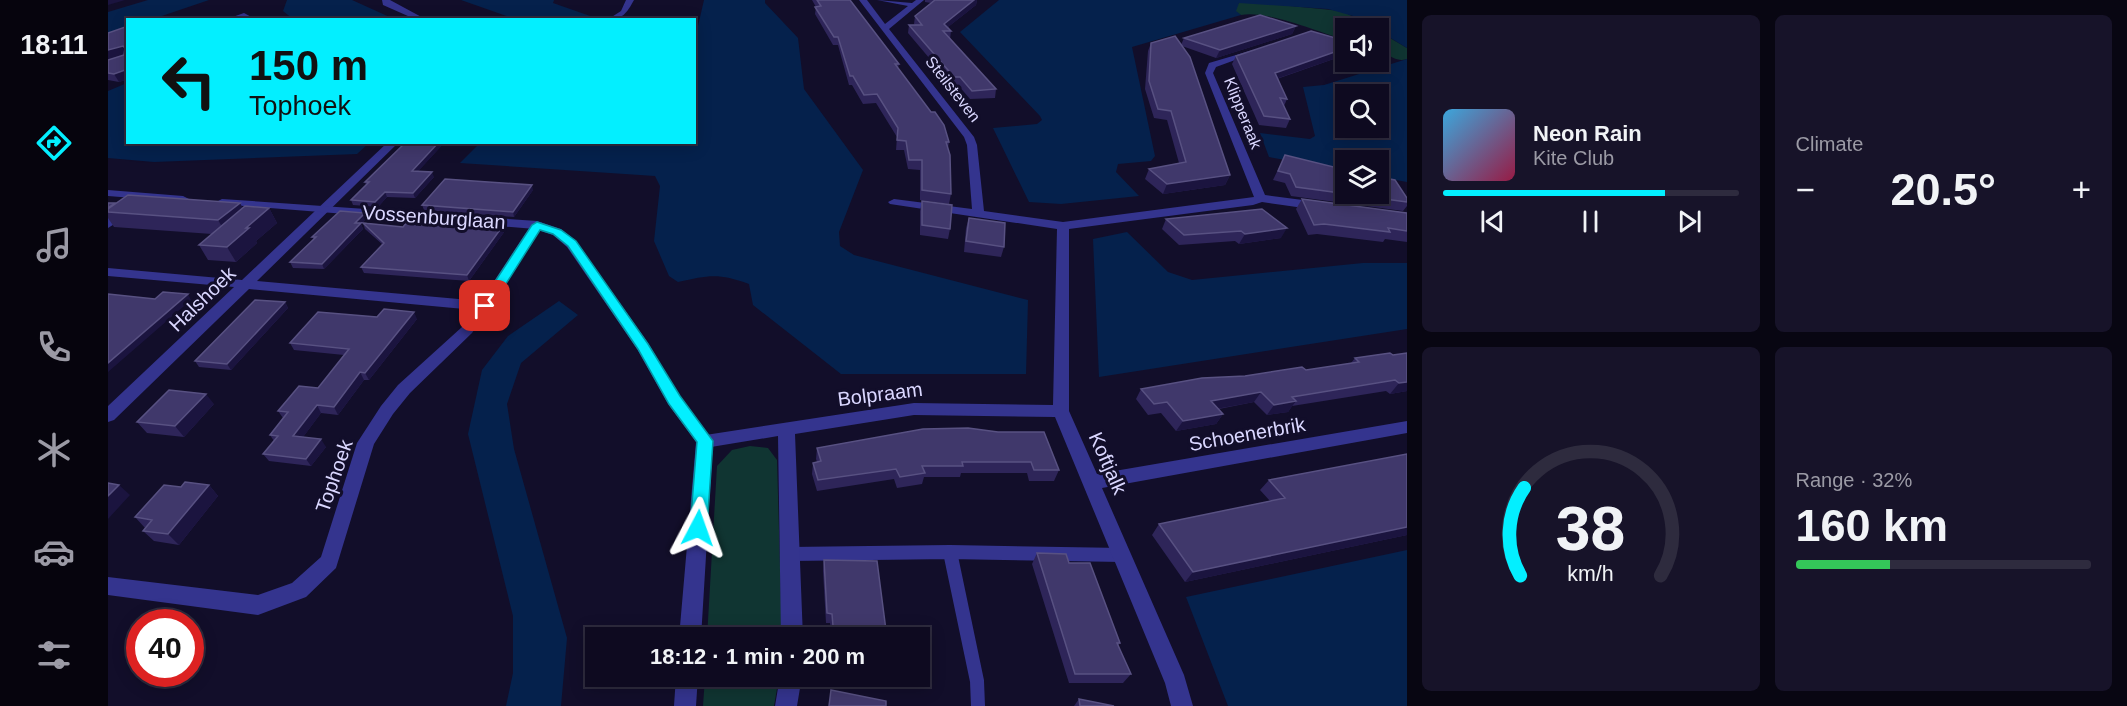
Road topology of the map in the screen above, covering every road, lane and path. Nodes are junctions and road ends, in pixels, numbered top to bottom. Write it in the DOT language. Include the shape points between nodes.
graph roads {
  1 [pos="386,0"];
  2 [pos="630,0"];
  3 [pos="863,0"];
  4 [pos="881,0"];
  5 [pos="916,3"];
  6 [pos="234,18"];
  7 [pos="250,18"];
  8 [pos="420,18"];
  9 [pos="614,18"];
  10 [pos="885,28"];
  11 [pos="1264,48"];
  12 [pos="392,144"];
  13 [pos="108,193"];
  14 [pos="147,196"];
  15 [pos="1260,198"];
  16 [pos="894,202"];
  17 [pos="1328,207"];
  18 [pos="323,210"];
  19 [pos="978,214"];
  20 [pos="108,224"];
  21 [pos="537,225"];
  22 [pos="1063,226"];
  23 [pos="108,272"];
  24 [pos="246,284"];
  25 [pos="485,306"];
  26 [pos="1061,411"];
  27 [pos="108,416"];
  28 [pos="786,428"];
  29 [pos="1407,428"];
  30 [pos="705,441"];
  31 [pos="1093,482"];
  32 [pos="950,552"];
  33 [pos="790,554"];
  34 [pos="1123,555"];
  35 [pos="108,586"];
  36 [pos="691,627"];
  37 [pos="792,627"];
  38 [pos="686,687"];
  39 [pos="789,687"];
  40 [pos="685,706"];
  41 [pos="786,706"];
  42 [pos="978,706"];
  43 [pos="1182,706"];
  1 -- 8 [label="street"];
  2 -- 9 [label="street" via="624,12"];
  3 -- 10 [label="street, Steilsteven"];
  4 -- 5 [label="street"];
  5 -- 10 [label="street"];
  6 -- 7 [label="street"];
  10 -- 19 [label="street, Steilsteven" via="969,137"];
  11 -- 15 [label="street, Klipperaak" via="1212,65 1209,73"];
  12 -- 18 [label="street, Halshoek"];
  13 -- 14 [label="street, Vossenburglaan"];
  14 -- 18 [label="street, Vossenburglaan"];
  14 -- 20 [label="street"];
  15 -- 17 [label="street"];
  15 -- 22 [label="street"];
  16 -- 19 [label="street"];
  18 -- 21 [label="street, Vossenburglaan"];
  18 -- 24 [label="street, Halshoek"];
  19 -- 22 [label="street"];
  21 -- 25 [label="street, Tophoek"];
  21 -- 30 [label="street, Vossenburglaan" via="557,232 572,244"];
  22 -- 26 [label="street, Koftjalk"];
  23 -- 24 [label="street"];
  24 -- 25 [label="street"];
  24 -- 27 [label="street, Halshoek"];
  25 -- 35 [label="street, Tophoek" via="467,330 404,389 366,443 329,562 299,590 258,605"];
  26 -- 28 [label="street, Bolpraam" via="914,409"];
  26 -- 31 [label="street, Koftjalk"];
  28 -- 30 [label="street, Bolpraam"];
  28 -- 33 [label="street"];
  29 -- 31 [label="street, Schoenerbrik"];
  30 -- 36 [label="street"];
  31 -- 34 [label="street, Koftjalk"];
  32 -- 33 [label="lane"];
  32 -- 34 [label="lane"];
  32 -- 42 [label="lane" via="977,681"];
  33 -- 37 [label="street"];
  34 -- 43 [label="street, Koftjalk"];
  38 -- 40 [label="street"];
  39 -- 41 [label="street"];
}
